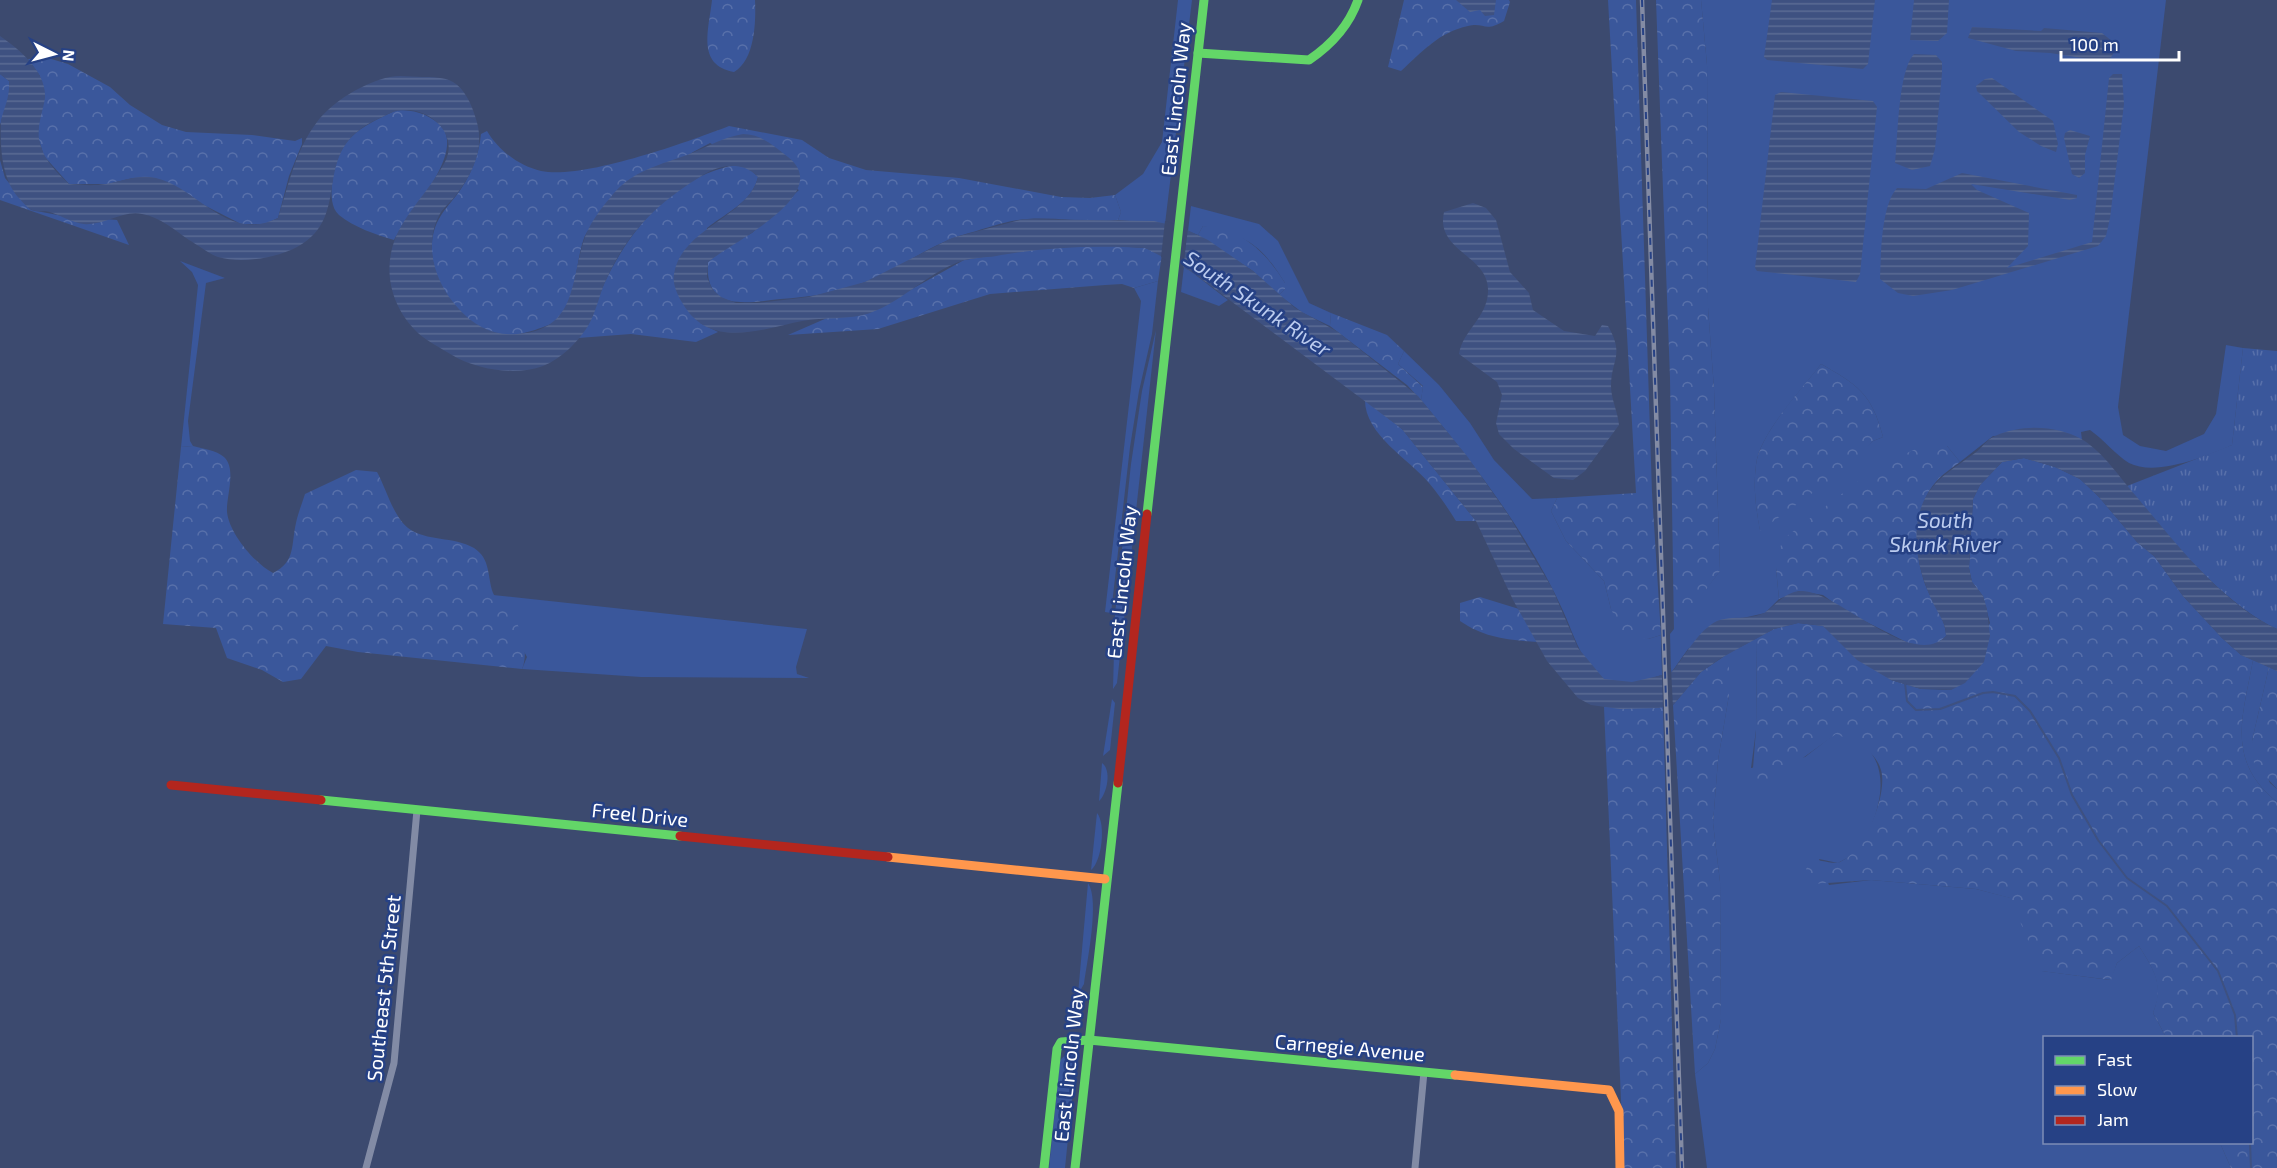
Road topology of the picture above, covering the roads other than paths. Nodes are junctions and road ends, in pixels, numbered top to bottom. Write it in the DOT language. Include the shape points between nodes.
graph roads {
  1 [pos="1204,0"];
  2 [pos="1358,0"];
  3 [pos="1198,53"];
  4 [pos="171,785"];
  5 [pos="417,810"];
  6 [pos="1106,879"];
  7 [pos="1089,1040"];
  8 [pos="1424,1072"];
  9 [pos="366,1168"];
  10 [pos="1044,1168"];
  11 [pos="1075,1168"];
  12 [pos="1415,1168"];
  13 [pos="1620,1168"];
  1 -- 3 [label="street, East Lincoln Way"];
  2 -- 3 [label="street" via="1350,20 1309,60"];
  3 -- 6 [label="street, East Lincoln Way"];
  4 -- 5 [label="street, Freel Drive"];
  5 -- 6 [label="street, Freel Drive"];
  5 -- 9 [label="street, Southeast 5th Street" via="394,1063"];
  6 -- 7 [label="street, East Lincoln Way"];
  7 -- 8 [label="street, Carnegie Avenue"];
  7 -- 10 [label="street, Carnegie Avenue" via="1061,1042 1057,1049"];
  7 -- 11 [label="street, East Lincoln Way"];
  8 -- 12 [label="street"];
  8 -- 13 [label="street, Carnegie Avenue" via="1609,1090 1619,1111"];
}
